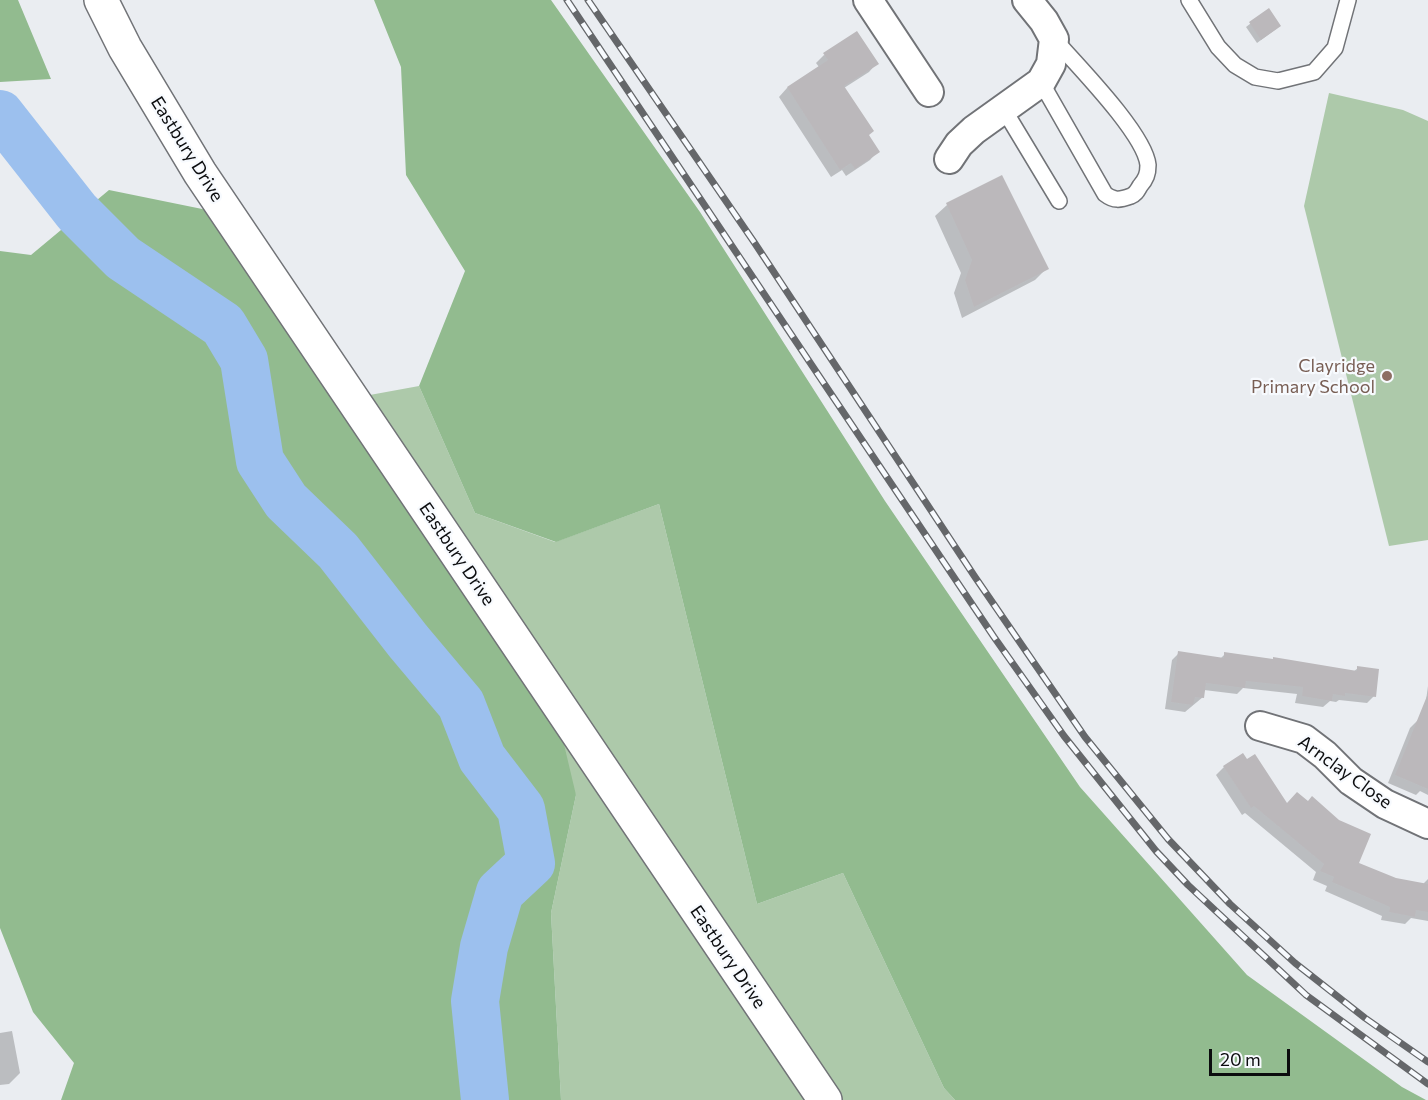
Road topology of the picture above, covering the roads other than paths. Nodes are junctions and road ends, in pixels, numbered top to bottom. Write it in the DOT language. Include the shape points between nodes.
graph roads {
  1 [pos="101,0"];
  2 [pos="868,0"];
  3 [pos="1189,0"];
  4 [pos="1348,0"];
  5 [pos="1030,3"];
  6 [pos="1054,39"];
  7 [pos="1041,82"];
  8 [pos="929,92"];
  9 [pos="1003,108"];
  10 [pos="949,159"];
  11 [pos="1059,201"];
  12 [pos="1260,726"];
  13 [pos="1428,824"];
  14 [pos="825,1100"];
  1 -- 14 [label="street, Eastbury Drive" via="125,48 200,173"];
  2 -- 8 [label="street"];
  3 -- 4 [label="lane" via="1218,47 1235,65 1255,77 1278,81 1314,72 1335,48"];
  5 -- 6 [label="street"];
  6 -- 7 [label="street" via="1051,64"];
  6 -- 7 [label="lane" via="1137,138 1148,165 1147,178 1135,194 1121,200 1105,194"];
  7 -- 9 [label="street"];
  9 -- 10 [label="street" via="959,144"];
  9 -- 11 [label="lane"];
  12 -- 13 [label="street, Arnclay Close" via="1304,739 1351,781 1385,804"];
}
